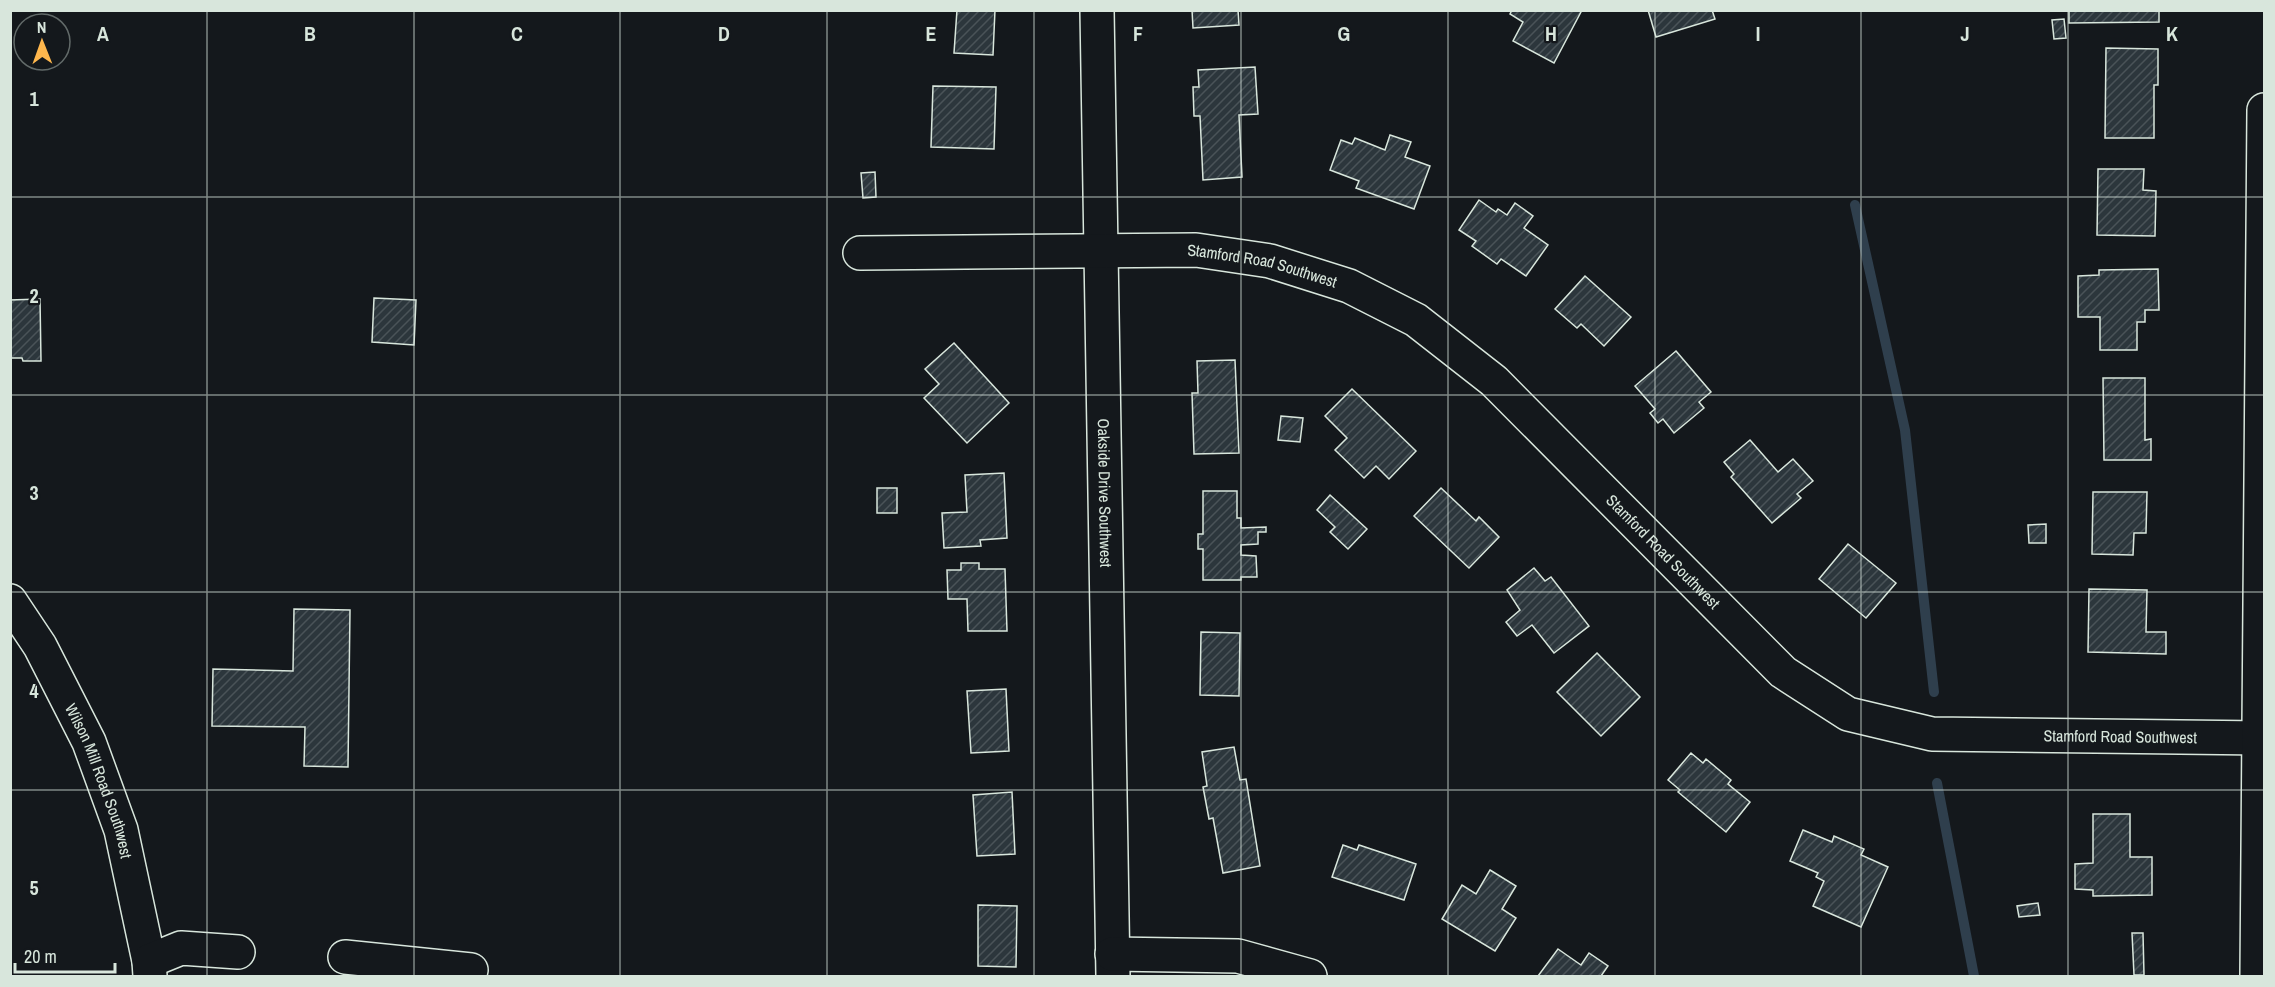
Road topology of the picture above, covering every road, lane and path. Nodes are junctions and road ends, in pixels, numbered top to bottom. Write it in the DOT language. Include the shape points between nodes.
graph roads {
  1 [pos="1096,10"];
  2 [pos="2265,110"];
  3 [pos="1101,249"];
  4 [pos="860,253"];
  5 [pos="10,601"];
  6 [pos="2261,738"];
  7 [pos="238,952"];
  8 [pos="345,957"];
  9 [pos="1113,965"];
  10 [pos="149,969"];
  11 [pos="471,970"];
  12 [pos="1310,976"];
  13 [pos="2257,976"];
  1 -- 3 [label="street, Oakside Drive Southwest"];
  2 -- 6 [label="street"];
  3 -- 4 [label="street, Stamford Road Southwest"];
  3 -- 6 [label="street, Stamford Road Southwest" via="1196,250 1270,261 1349,286 1416,320 1494,381 1783,672 1848,714 1932,734"];
  3 -- 9 [label="street, Oakside Drive Southwest"];
  5 -- 10 [label="street, Wilson Mill Road Southwest" via="40,646 89,742 121,830"];
  6 -- 13 [label="street"];
  7 -- 10 [label="street" via="181,948"];
  8 -- 11 [label="street"];
  9 -- 12 [label="street" via="1238,956"];
}
